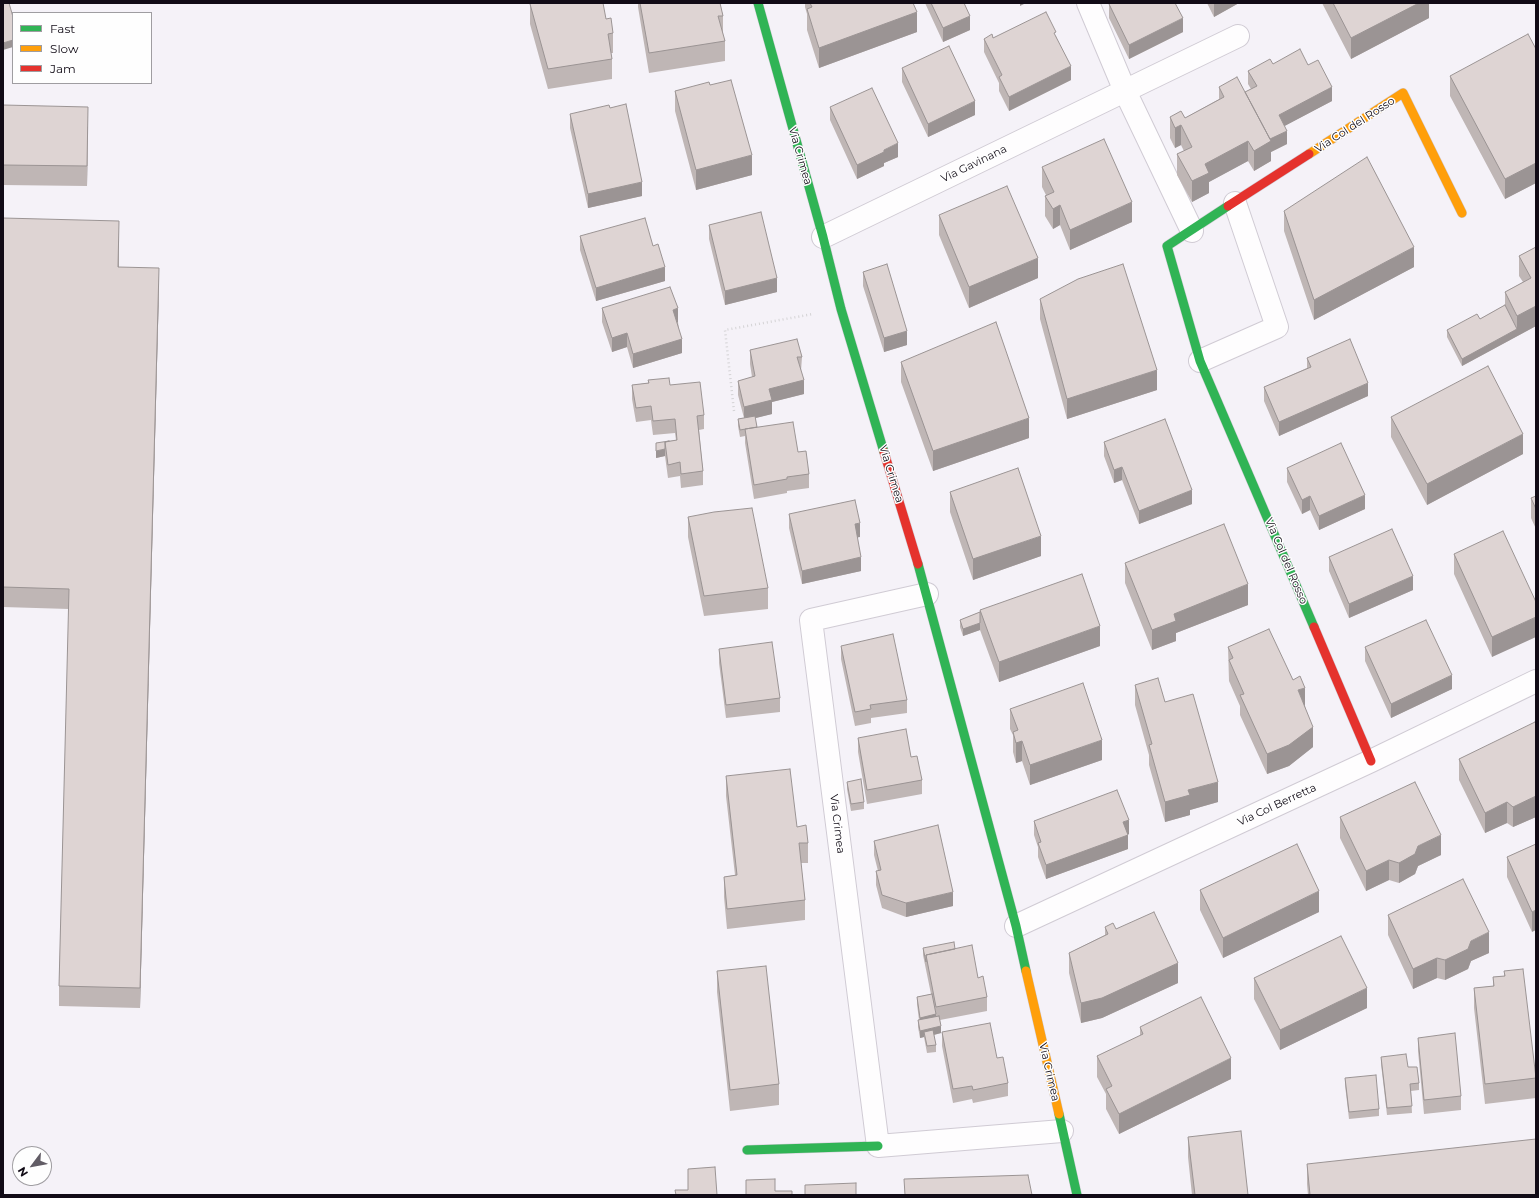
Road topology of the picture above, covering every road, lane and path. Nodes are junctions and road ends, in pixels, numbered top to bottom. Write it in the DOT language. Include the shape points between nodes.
graph roads {
  1 [pos="758,3"];
  2 [pos="1088,3"];
  3 [pos="1238,36"];
  4 [pos="1125,91"];
  5 [pos="1235,203"];
  6 [pos="1462,213"];
  7 [pos="1192,230"];
  8 [pos="823,237"];
  9 [pos="841,309"];
  10 [pos="1200,361"];
  11 [pos="734,411"];
  12 [pos="927,594"];
  13 [pos="1536,681"];
  14 [pos="1372,761"];
  15 [pos="1016,926"];
  16 [pos="1062,1131"];
  17 [pos="878,1146"];
  18 [pos="747,1150"];
  19 [pos="1077,1195"];
  1 -- 8 [label="street, Via Crimea"];
  2 -- 4 [label="street"];
  3 -- 4 [label="street, Via Gavinana"];
  4 -- 7 [label="street"];
  4 -- 8 [label="street, Via Gavinana"];
  5 -- 6 [label="street, Via Col del Rosso" via="1403,93"];
  5 -- 7 [label="street, Via Col del Rosso"];
  5 -- 10 [label="street" via="1278,327"];
  7 -- 10 [label="street, Via Col del Rosso" via="1167,246"];
  8 -- 9 [label="street, Via Crimea"];
  9 -- 11 [label="path" via="726,330"];
  9 -- 12 [label="street, Via Crimea"];
  10 -- 14 [label="street, Via Col del Rosso"];
  12 -- 15 [label="street, Via Crimea"];
  12 -- 17 [label="street, Via Crimea" via="811,620"];
  13 -- 14 [label="street, Via Col Berretta"];
  14 -- 15 [label="street, Via Col Berretta"];
  15 -- 16 [label="street, Via Crimea"];
  16 -- 17 [label="street"];
  16 -- 19 [label="street, Via Crimea"];
  17 -- 18 [label="street"];
}
